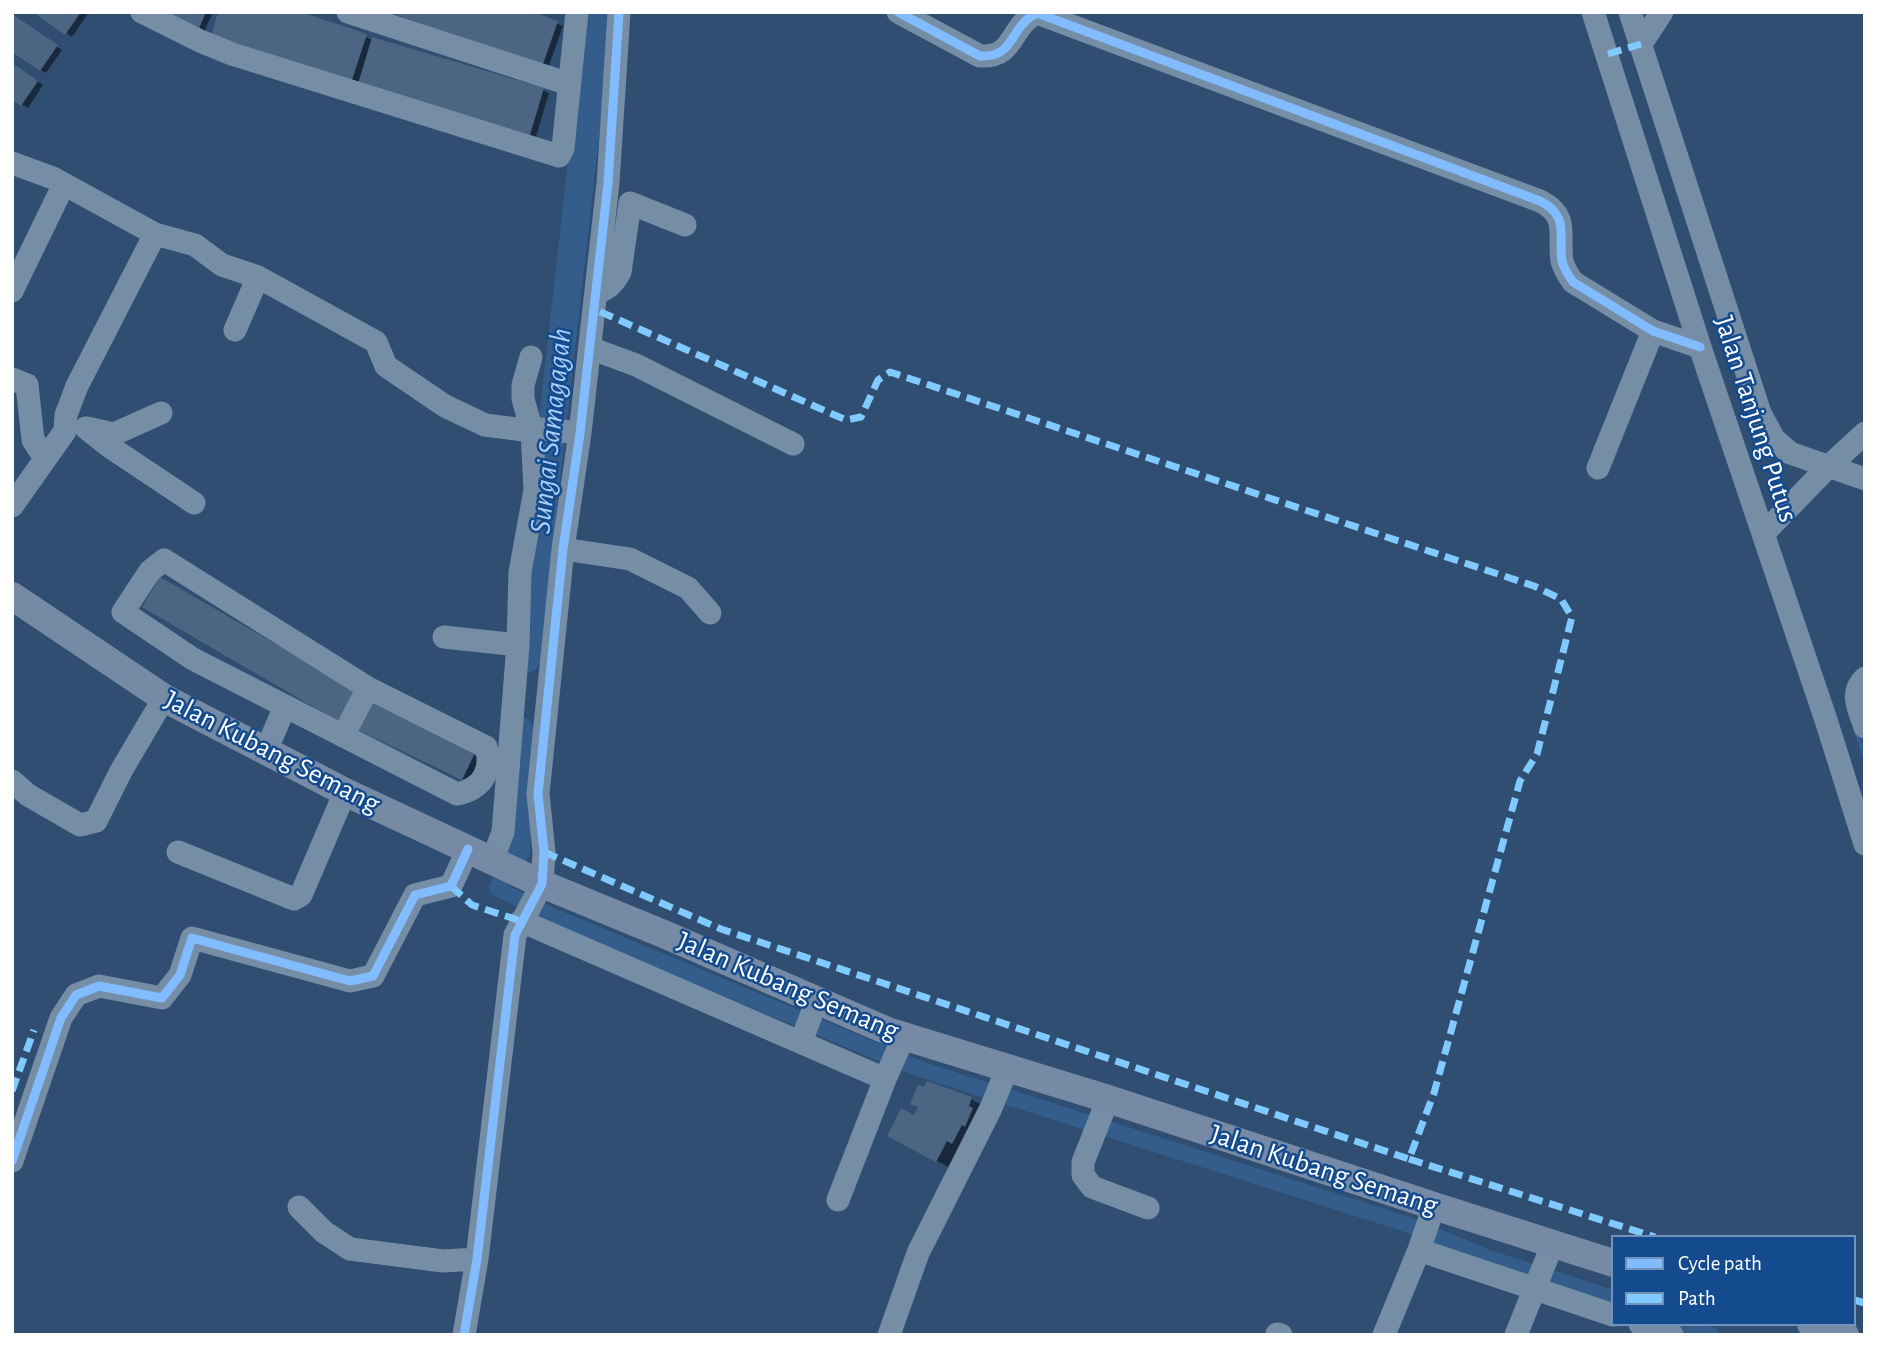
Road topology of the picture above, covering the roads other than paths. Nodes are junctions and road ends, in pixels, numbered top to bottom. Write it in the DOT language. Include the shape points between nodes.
graph roads {
  1 [pos="142,12"];
  2 [pos="348,12"];
  3 [pos="577,12"];
  4 [pos="619,12"];
  5 [pos="898,12"];
  6 [pos="1593,12"];
  7 [pos="1630,12"];
  8 [pos="1662,12"];
  9 [pos="1641,44"];
  10 [pos="569,84"];
  11 [pos="12,163"];
  12 [pos="64,184"];
  13 [pos="685,225"];
  14 [pos="155,233"];
  15 [pos="258,277"];
  16 [pos="12,291"];
  17 [pos="596,293"];
  18 [pos="235,330"];
  19 [pos="1653,331"];
  20 [pos="1700,347"];
  21 [pos="590,348"];
  22 [pos="531,357"];
  23 [pos="12,379"];
  24 [pos="162,414"];
  25 [pos="66,415"];
  26 [pos="86,428"];
  27 [pos="537,430"];
  28 [pos="575,432"];
  29 [pos="1865,433"];
  30 [pos="793,444"];
  31 [pos="45,458"];
  32 [pos="1828,467"];
  33 [pos="1598,468"];
  34 [pos="1865,478"];
  35 [pos="194,503"];
  36 [pos="12,506"];
  37 [pos="1763,534"];
  38 [pos="563,549"];
  39 [pos="12,596"];
  40 [pos="710,613"];
  41 [pos="444,637"];
  42 [pos="518,645"];
  43 [pos="369,688"];
  44 [pos="1861,692"];
  45 [pos="164,698"];
  46 [pos="285,706"];
  47 [pos="1826,720"];
  48 [pos="1865,727"];
  49 [pos="343,736"];
  50 [pos="266,751"];
  51 [pos="12,781"];
  52 [pos="345,792"];
  53 [pos="1865,844"];
  54 [pos="178,852"];
  55 [pos="480,855"];
  56 [pos="532,902"];
  57 [pos="808,1024"];
  58 [pos="904,1036"];
  59 [pos="1003,1078"];
  60 [pos="885,1079"];
  61 [pos="1100,1119"];
  62 [pos="12,1161"];
  63 [pos="838,1200"];
  64 [pos="299,1207"];
  65 [pos="1148,1208"];
  66 [pos="1425,1232"];
  67 [pos="1553,1243"];
  68 [pos="477,1259"];
  69 [pos="1611,1262"];
  70 [pos="1537,1280"];
  71 [pos="1611,1314"];
  72 [pos="1647,1326"];
  73 [pos="464,1335"];
  74 [pos="889,1335"];
  75 [pos="1384,1335"];
  76 [pos="1516,1335"];
  77 [pos="1672,1335"];
  1 -- 10 [label="street" via="232,54 559,156"];
  2 -- 10 [label="street"];
  3 -- 10 [label="street"];
  4 -- 17 [label="street"];
  5 -- 19 [label="street" via="980,56 994,57 1006,49 1027,17 1037,13 1540,201 1562,224 1562,260 1573,282"];
  6 -- 20 [label="street, Jalan Tanjung Putus"];
  7 -- 9 [label="street"];
  8 -- 9 [label="street"];
  9 -- 32 [label="street" via="1760,413 1774,439 1790,453"];
  11 -- 12 [label="street"];
  12 -- 14 [label="street"];
  12 -- 16 [label="street"];
  13 -- 17 [label="street" via="630,202 620,272 605,290"];
  14 -- 15 [label="street" via="195,245 222,265"];
  14 -- 25 [label="street"];
  15 -- 18 [label="street"];
  15 -- 27 [label="street" via="376,342 386,366 445,406 485,425"];
  17 -- 21 [label="street"];
  19 -- 20 [label="street"];
  19 -- 33 [label="street"];
  20 -- 37 [label="street, Jalan Tanjung Putus"];
  21 -- 28 [label="street"];
  21 -- 30 [label="street" via="636,365"];
  22 -- 27 [label="street" via="523,400"];
  23 -- 31 [label="street" via="27,385 33,440"];
  24 -- 26 [label="street" via="114,434"];
  25 -- 26 [label="street"];
  25 -- 31 [label="street" via="65,431"];
  26 -- 35 [label="street"];
  27 -- 28 [label="street"];
  27 -- 42 [label="street" via="535,490 520,572"];
  28 -- 38 [label="street"];
  29 -- 32 [label="street"];
  31 -- 36 [label="street"];
  32 -- 34 [label="street"];
  32 -- 37 [label="street"];
  37 -- 47 [label="street, Jalan Tanjung Putus"];
  38 -- 40 [label="street" via="630,559 688,589"];
  38 -- 56 [label="street" via="538,794 544,852"];
  39 -- 45 [label="main road, Jalan Kubang Semang"];
  41 -- 42 [label="street"];
  42 -- 55 [label="street" via="503,832"];
  43 -- 46 [label="street, Jalan Kubang Semang" via="163,560 150,571 124,612 193,659"];
  43 -- 49 [label="street"];
  43 -- 49 [label="street, Jalan Kubang Semang" via="486,747 490,761 483,781 469,792 457,794"];
  44 -- 47 [label="street"];
  44 -- 48 [label="street"];
  45 -- 50 [label="main road, Jalan Kubang Semang"];
  45 -- 51 [label="street" via="96,821 80,825"];
  46 -- 49 [label="street, Jalan Kubang Semang"];
  46 -- 50 [label="street"];
  47 -- 53 [label="street, Jalan Tanjung Putus"];
  50 -- 52 [label="main road, Jalan Kubang Semang"];
  52 -- 54 [label="street" via="302,895 294,899"];
  52 -- 55 [label="main road, Jalan Kubang Semang"];
  55 -- 56 [label="main road, Jalan Kubang Semang"];
  55 -- 62 [label="street" via="452,886 415,895 373,976 350,981 192,937 180,975 163,998 99,986 76,995 61,1018"];
  56 -- 57 [label="main road, Jalan Kubang Semang"];
  56 -- 57 [label="street"];
  56 -- 68 [label="street" via="515,935"];
  57 -- 58 [label="main road, Jalan Kubang Semang"];
  57 -- 60 [label="street"];
  58 -- 59 [label="main road, Jalan Kubang Semang"];
  58 -- 60 [label="street"];
  59 -- 61 [label="main road, Jalan Kubang Semang"];
  59 -- 74 [label="street" via="918,1253"];
  60 -- 63 [label="street"];
  61 -- 65 [label="street" via="1083,1162 1083,1175 1093,1188"];
  61 -- 66 [label="main road, Jalan Kubang Semang"];
  64 -- 68 [label="street" via="350,1249 443,1261"];
  66 -- 67 [label="main road, Jalan Kubang Semang"];
  66 -- 70 [label="street"];
  66 -- 75 [label="street"];
  67 -- 69 [label="main road, Jalan Kubang Semang"];
  67 -- 70 [label="street"];
  68 -- 73 [label="street"];
  70 -- 71 [label="street"];
  70 -- 76 [label="street"];
  72 -- 77 [label="street"];
}
